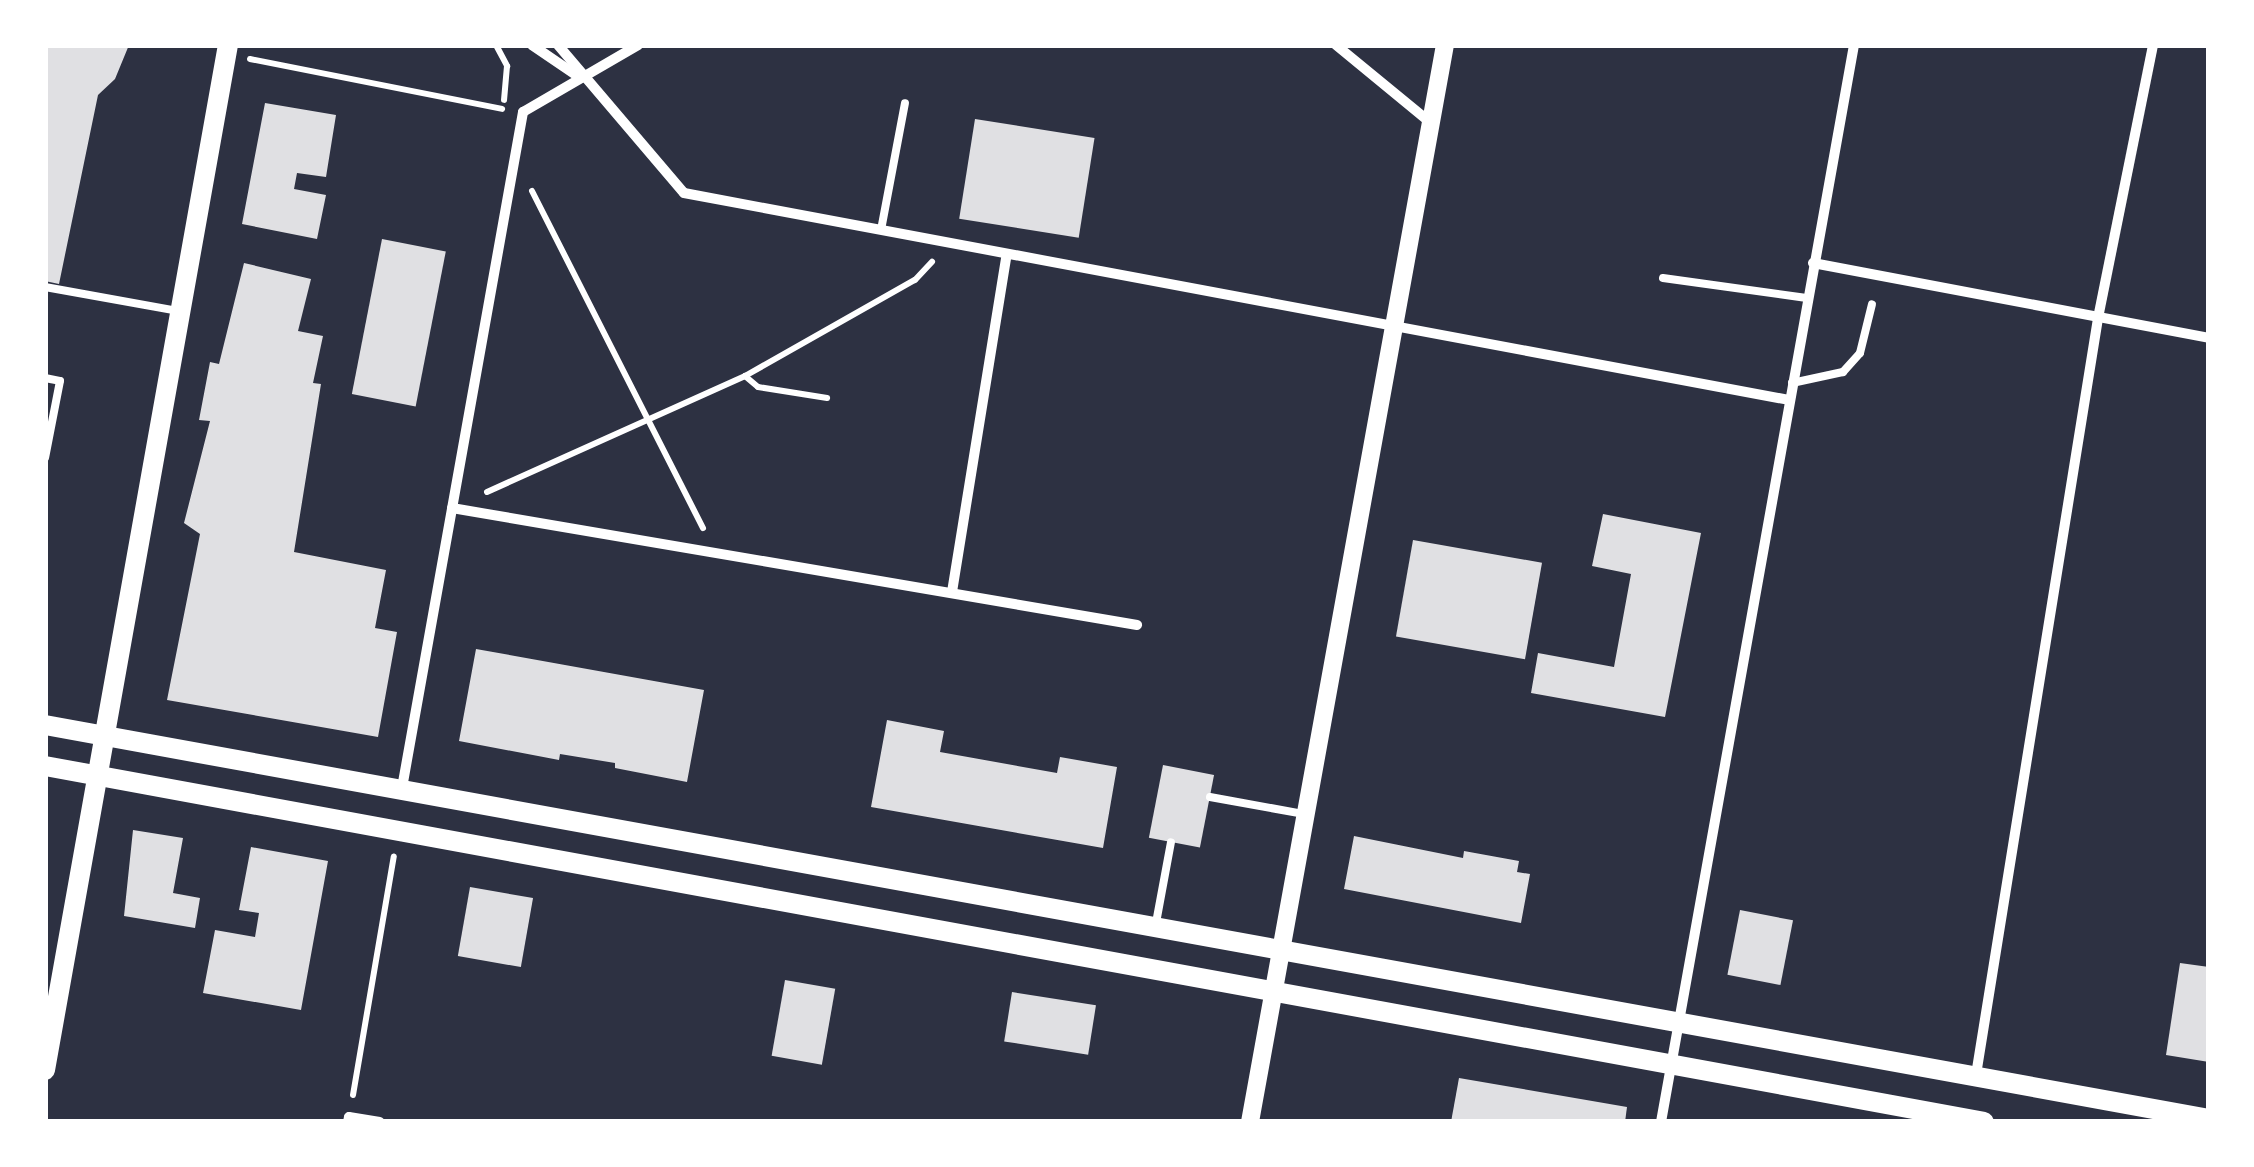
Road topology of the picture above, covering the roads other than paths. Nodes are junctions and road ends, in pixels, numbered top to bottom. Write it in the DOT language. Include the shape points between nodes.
graph roads {
  1 [pos="532,45"];
  2 [pos="558,45"];
  3 [pos="638,45"];
  4 [pos="1336,45"];
  5 [pos="1445,45"];
  6 [pos="1854,45"];
  7 [pos="2153,45"];
  8 [pos="227,50"];
  9 [pos="580,78"];
  10 [pos="905,103"];
  11 [pos="1431,123"];
  12 [pos="881,230"];
  13 [pos="1007,254"];
  14 [pos="1813,263"];
  15 [pos="1664,278"];
  16 [pos="45,287"];
  17 [pos="1807,298"];
  18 [pos="1872,304"];
  19 [pos="178,312"];
  20 [pos="2098,318"];
  21 [pos="1394,326"];
  22 [pos="2209,338"];
  23 [pos="45,378"];
  24 [pos="1792,383"];
  25 [pos="1789,400"];
  26 [pos="45,458"];
  27 [pos="452,508"];
  28 [pos="952,592"];
  29 [pos="1137,625"];
  30 [pos="45,724"];
  31 [pos="100,735"];
  32 [pos="45,766"];
  33 [pos="94,775"];
  34 [pos="402,788"];
  35 [pos="1210,797"];
  36 [pos="1305,814"];
  37 [pos="1170,842"];
  38 [pos="1156,923"];
  39 [pos="1281,946"];
  40 [pos="1273,988"];
  41 [pos="1680,1020"];
  42 [pos="1672,1063"];
  43 [pos="45,1070"];
  44 [pos="1976,1076"];
  45 [pos="349,1119"];
  46 [pos="2209,1119"];
  47 [pos="1958,1120"];
  48 [pos="380,1122"];
  49 [pos="1250,1122"];
  50 [pos="1661,1122"];
  51 [pos="1984,1122"];
  1 -- 9 [label="street"];
  2 -- 9 [label="street"];
  3 -- 9 [label="street"];
  4 -- 11 [label="street"];
  5 -- 11 [label="street"];
  6 -- 14 [label="street"];
  7 -- 20 [label="street"];
  8 -- 19 [label="main road"];
  9 -- 12 [label="street" via="684,193"];
  9 -- 27 [label="street" via="523,112"];
  10 -- 12 [label="lane"];
  11 -- 21 [label="street"];
  12 -- 13 [label="street"];
  13 -- 21 [label="street"];
  13 -- 28 [label="street"];
  14 -- 17 [label="street"];
  14 -- 20 [label="street"];
  15 -- 17 [label="lane"];
  16 -- 19 [label="lane"];
  17 -- 24 [label="street"];
  18 -- 24 [label="lane" via="1860,353 1844,372"];
  19 -- 31 [label="main road"];
  20 -- 22 [label="street"];
  20 -- 44 [label="street"];
  21 -- 25 [label="street"];
  21 -- 36 [label="street"];
  23 -- 26 [label="lane" via="60,381"];
  24 -- 25 [label="street"];
  25 -- 41 [label="street"];
  27 -- 28 [label="street"];
  27 -- 34 [label="street"];
  28 -- 29 [label="street"];
  30 -- 31 [label="main road"];
  31 -- 33 [label="main road"];
  31 -- 34 [label="main road"];
  32 -- 33 [label="main road"];
  33 -- 40 [label="main road"];
  33 -- 43 [label="main road"];
  34 -- 38 [label="main road"];
  35 -- 36 [label="lane"];
  36 -- 39 [label="street"];
  37 -- 38 [label="lane"];
  38 -- 39 [label="main road"];
  39 -- 40 [label="street"];
  39 -- 41 [label="main road"];
  40 -- 42 [label="main road"];
  40 -- 49 [label="street"];
  41 -- 42 [label="street"];
  41 -- 44 [label="main road"];
  42 -- 47 [label="main road"];
  42 -- 50 [label="street"];
  44 -- 46 [label="main road"];
  45 -- 48 [label="street"];
  47 -- 51 [label="main road"];
}
